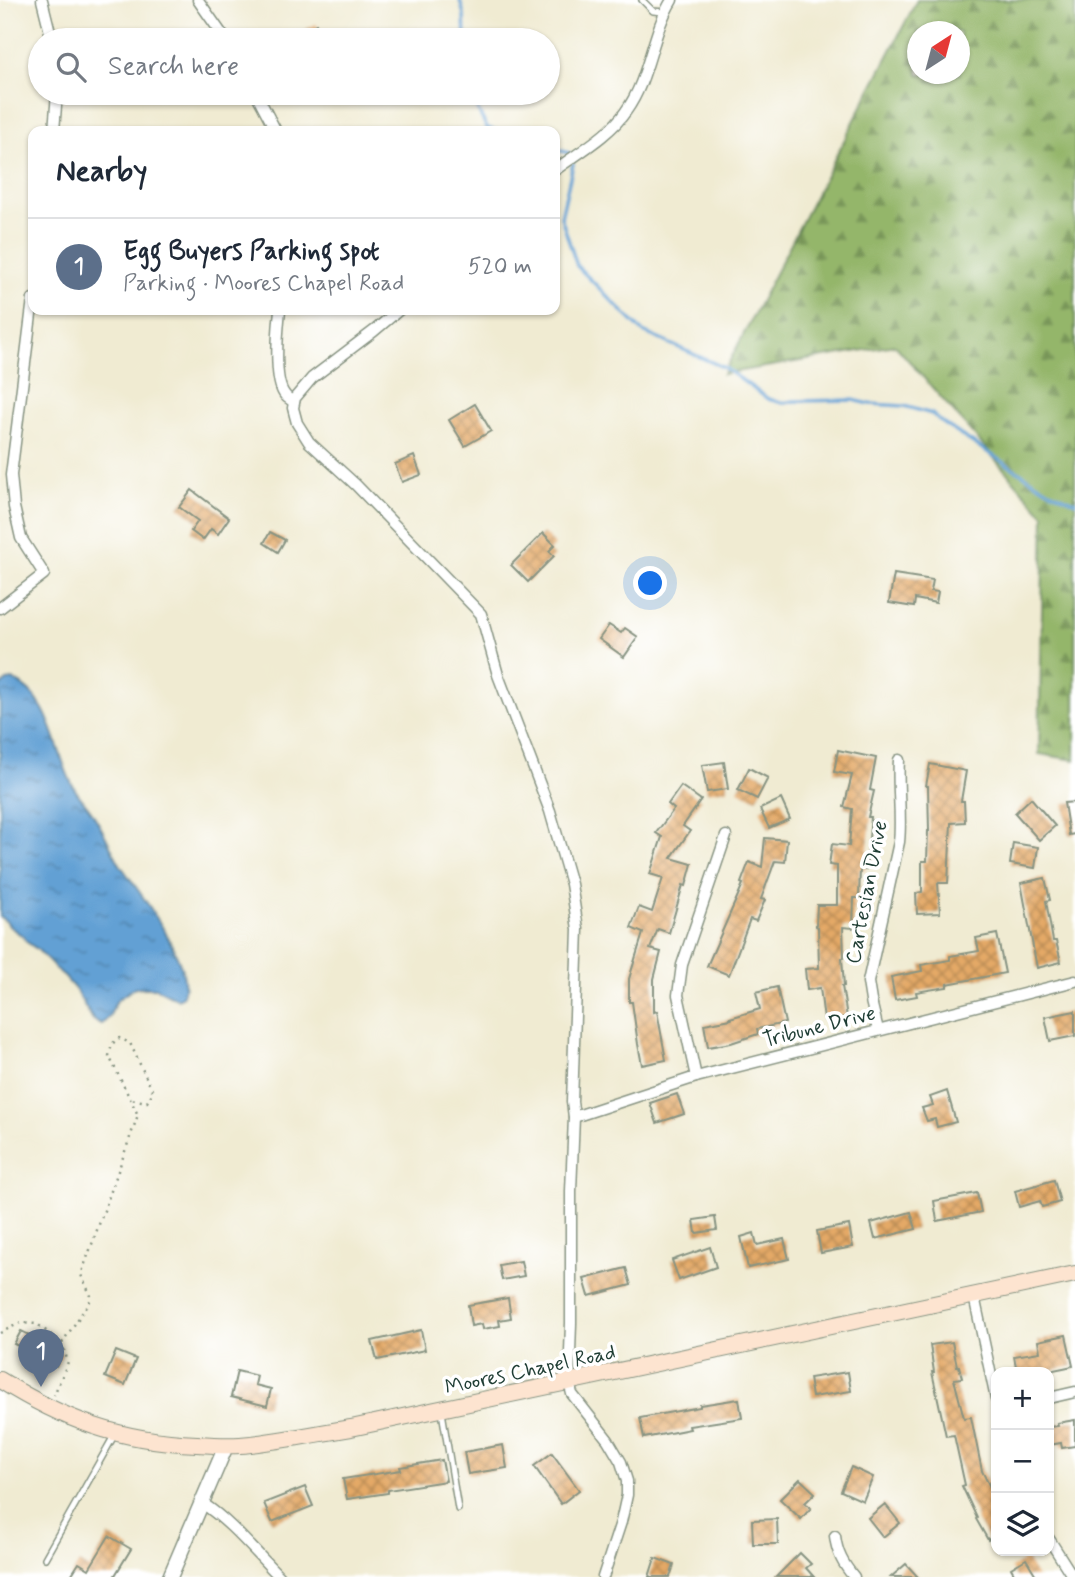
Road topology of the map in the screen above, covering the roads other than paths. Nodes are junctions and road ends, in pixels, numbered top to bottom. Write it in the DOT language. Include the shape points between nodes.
graph roads {
  1 [pos="41,0"];
  2 [pos="198,0"];
  3 [pos="642,0"];
  4 [pos="672,0"];
  5 [pos="664,12"];
  6 [pos="49,28"];
  7 [pos="218,28"];
  8 [pos="56,105"];
  9 [pos="262,105"];
  10 [pos="54,126"];
  11 [pos="273,126"];
  12 [pos="560,166"];
  13 [pos="31,315"];
  14 [pos="280,315"];
  15 [pos="393,315"];
  16 [pos="294,402"];
  17 [pos="0,608"];
  18 [pos="899,760"];
  19 [pos="726,836"];
  20 [pos="1075,981"];
  21 [pos="878,1030"];
  22 [pos="696,1077"];
  23 [pos="575,1117"];
  24 [pos="1075,1274"];
  25 [pos="974,1296"];
  26 [pos="991,1376"];
  27 [pos="0,1380"];
  28 [pos="569,1382"];
  29 [pos="1075,1392"];
  30 [pos="1054,1397"];
  31 [pos="441,1409"];
  32 [pos="115,1434"];
  33 [pos="226,1446"];
  34 [pos="202,1503"];
  35 [pos="458,1509"];
  36 [pos="835,1536"];
  37 [pos="1054,1547"];
  38 [pos="45,1558"];
  39 [pos="170,1577"];
  40 [pos="280,1577"];
  41 [pos="603,1577"];
  42 [pos="854,1577"];
  43 [pos="1073,1577"];
  1 -- 6 [label="street"];
  2 -- 7 [label="street"];
  3 -- 5 [label="lane" via="653,11"];
  4 -- 5 [label="street"];
  5 -- 12 [label="street" via="628,110"];
  8 -- 10 [label="street"];
  9 -- 11 [label="street"];
  13 -- 17 [label="street" via="11,475 21,538 44,574"];
  14 -- 16 [label="street" via="278,377 284,395"];
  15 -- 16 [label="street" via="312,378"];
  16 -- 23 [label="street" via="297,423 309,442 481,614 571,884 578,929"];
  18 -- 21 [label="street, Cartesian Drive" via="899,842 868,982"];
  19 -- 22 [label="street" via="679,982"];
  20 -- 21 [label="street, Tribune Drive"];
  21 -- 22 [label="street, Tribune Drive"];
  22 -- 23 [label="street, Tribune Drive"];
  23 -- 28 [label="street"];
  24 -- 25 [label="main road, Moores Chapel Road"];
  25 -- 26 [label="street"];
  25 -- 28 [label="main road, Moores Chapel Road"];
  27 -- 32 [label="main road, Moores Chapel Road" via="49,1408"];
  28 -- 31 [label="main road, Moores Chapel Road"];
  28 -- 41 [label="street" via="572,1394 615,1451 627,1481 621,1522"];
  29 -- 30 [label="street"];
  31 -- 33 [label="main road, Moores Chapel Road" via="318,1434"];
  31 -- 35 [label="lane"];
  32 -- 33 [label="main road, Moores Chapel Road"];
  32 -- 38 [label="lane"];
  33 -- 34 [label="street"];
  34 -- 39 [label="street"];
  34 -- 40 [label="street"];
  36 -- 42 [label="street" via="841,1560"];
  37 -- 43 [label="street"];
}
